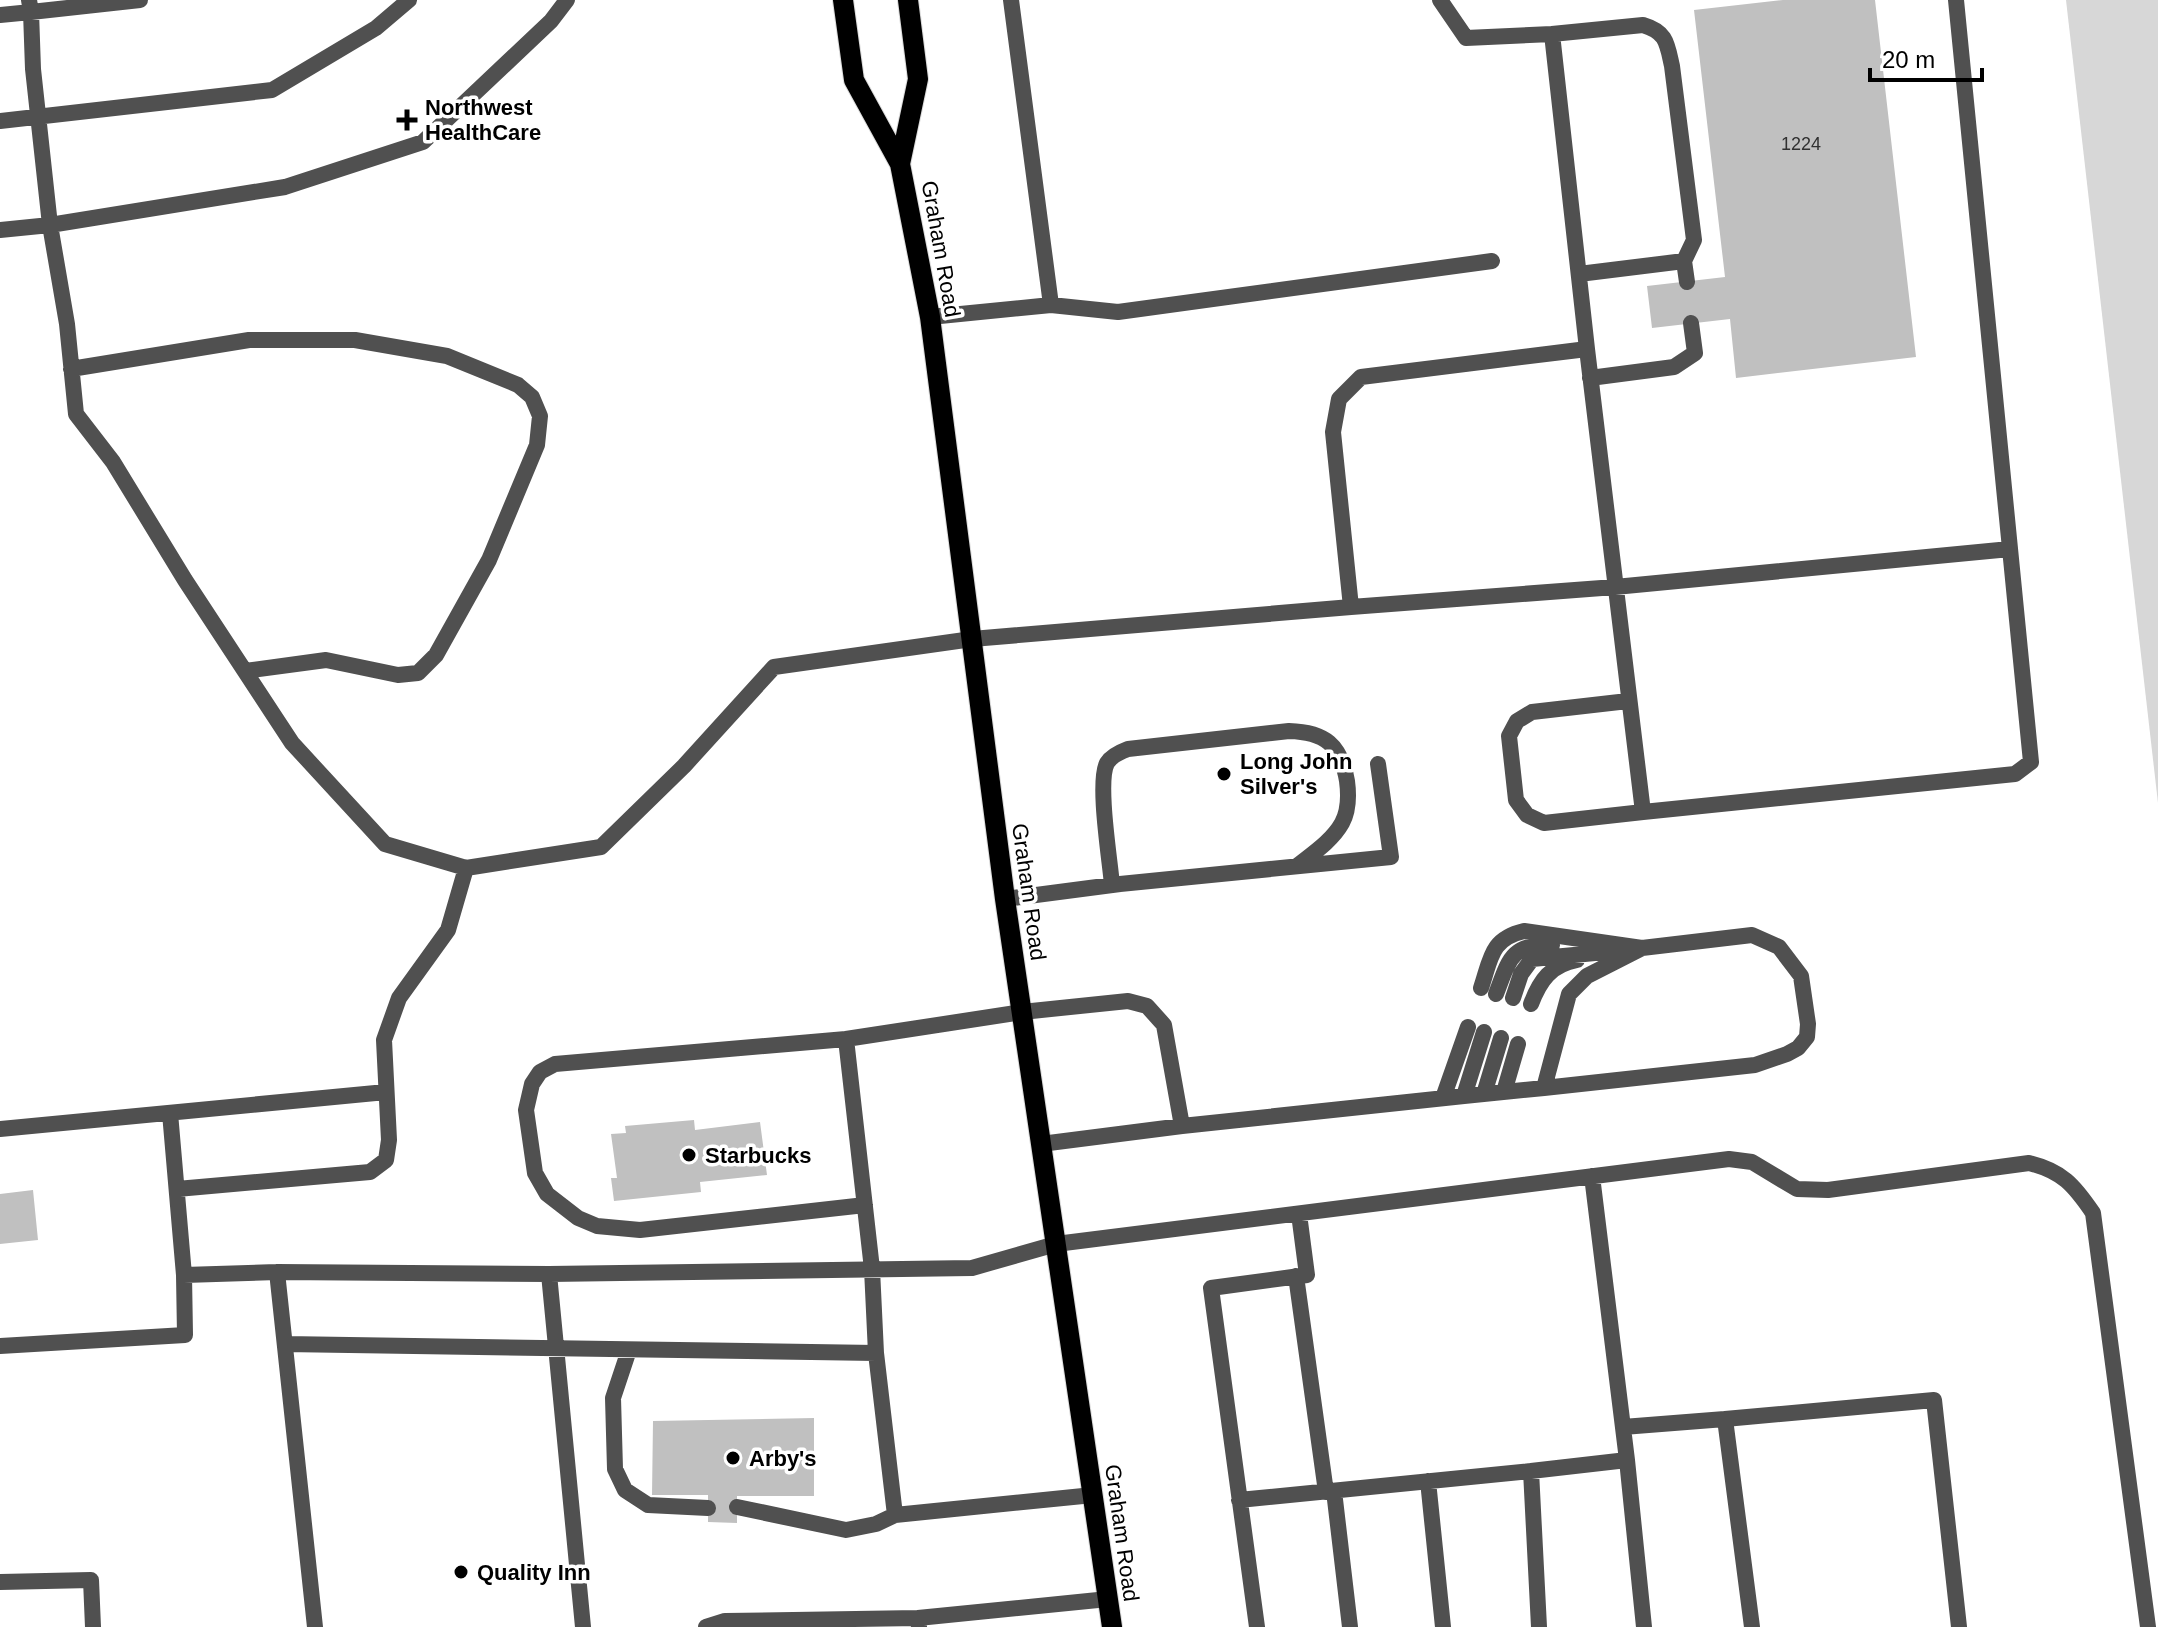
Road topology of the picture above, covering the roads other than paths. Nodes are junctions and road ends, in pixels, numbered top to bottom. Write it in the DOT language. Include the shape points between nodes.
graph roads {
  1 [pos="140,0"];
  2 [pos="409,0"];
  3 [pos="567,0"];
  4 [pos="843,0"];
  5 [pos="908,0"];
  6 [pos="1011,0"];
  7 [pos="1440,0"];
  8 [pos="1956,0"];
  9 [pos="30,6"];
  10 [pos="0,15"];
  11 [pos="1552,34"];
  12 [pos="38,118"];
  13 [pos="0,121"];
  14 [pos="900,164"];
  15 [pos="50,225"];
  16 [pos="0,230"];
  17 [pos="1492,261"];
  18 [pos="1684,261"];
  19 [pos="1579,274"];
  20 [pos="1687,282"];
  21 [pos="1051,305"];
  22 [pos="930,317"];
  23 [pos="1691,323"];
  24 [pos="1587,349"];
  25 [pos="71,369"];
  26 [pos="1590,378"];
  27 [pos="2010,549"];
  28 [pos="1615,587"];
  29 [pos="1351,607"];
  30 [pos="972,639"];
  31 [pos="245,671"];
  32 [pos="1628,701"];
  33 [pos="1378,764"];
  34 [pos="1643,812"];
  35 [pos="1297,866"];
  36 [pos="466,868"];
  37 [pos="1112,885"];
  38 [pos="1005,899"];
  39 [pos="1642,948"];
  40 [pos="1531,1004"];
  41 [pos="1022,1012"];
  42 [pos="1501,1038"];
  43 [pos="846,1039"];
  44 [pos="1518,1044"];
  45 [pos="1544,1088"];
  46 [pos="386,1092"];
  47 [pos="1504,1092"];
  48 [pos="1484,1094"];
  49 [pos="1464,1096"];
  50 [pos="1443,1098"];
  51 [pos="170,1113"];
  52 [pos="1182,1126"];
  53 [pos="0,1129"];
  54 [pos="1041,1144"];
  55 [pos="1592,1176"];
  56 [pos="177,1189"];
  57 [pos="865,1205"];
  58 [pos="1299,1214"];
  59 [pos="1056,1244"];
  60 [pos="872,1269"];
  61 [pos="277,1272"];
  62 [pos="549,1274"];
  63 [pos="184,1275"];
  64 [pos="1296,1276"];
  65 [pos="285,1344"];
  66 [pos="0,1346"];
  67 [pos="556,1349"];
  68 [pos="629,1350"];
  69 [pos="876,1353"];
  70 [pos="1725,1419"];
  71 [pos="1623,1427"];
  72 [pos="1627,1460"];
  73 [pos="1531,1471"];
  74 [pos="1428,1481"];
  75 [pos="1330,1492"];
  76 [pos="1093,1495"];
  77 [pos="1239,1500"];
  78 [pos="737,1507"];
  79 [pos="708,1508"];
  80 [pos="895,1515"];
  81 [pos="0,1582"];
  82 [pos="1108,1599"];
  83 [pos="918,1623"];
  84 [pos="707,1626"];
  85 [pos="93,1627"];
  86 [pos="315,1627"];
  87 [pos="583,1627"];
  88 [pos="1112,1627"];
  89 [pos="1257,1627"];
  90 [pos="1350,1627"];
  91 [pos="1443,1627"];
  92 [pos="1539,1627"];
  93 [pos="1644,1627"];
  94 [pos="1752,1627"];
  95 [pos="1959,1627"];
  96 [pos="2148,1627"];
  1 -- 9 [label="lane"];
  2 -- 12 [label="lane" via="376,28 272,90"];
  3 -- 15 [label="lane" via="423,142 285,187"];
  4 -- 14 [label="main road, Graham Road" via="854,80"];
  5 -- 14 [label="main road, Graham Road" via="918,79"];
  6 -- 21 [label="lane"];
  7 -- 11 [label="lane" via="1466,38"];
  8 -- 27 [label="lane"];
  9 -- 10 [label="lane"];
  9 -- 12 [label="lane"];
  11 -- 18 [label="lane" via="1643,25 1656,29 1666,41 1694,240"];
  11 -- 19 [label="lane"];
  12 -- 13 [label="lane"];
  12 -- 15 [label="lane"];
  14 -- 22 [label="main road, Graham Road"];
  15 -- 16 [label="lane"];
  15 -- 25 [label="lane"];
  17 -- 21 [label="lane" via="1118,312"];
  18 -- 19 [label="lane"];
  18 -- 20 [label="lane"];
  19 -- 24 [label="lane"];
  21 -- 22 [label="lane"];
  22 -- 30 [label="main road, Graham Road"];
  23 -- 26 [label="lane" via="1695,353 1674,367"];
  24 -- 26 [label="lane"];
  24 -- 29 [label="lane" via="1361,377 1339,399 1333,432"];
  25 -- 31 [label="lane" via="76,414 113,462"];
  25 -- 31 [label="lane" via="249,340 355,340 447,356 518,385 532,397 540,416 537,445 489,560 436,655 418,673 398,675 326,660"];
  26 -- 28 [label="lane"];
  27 -- 28 [label="lane"];
  27 -- 34 [label="lane" via="2031,762 2015,774"];
  28 -- 29 [label="lane"];
  28 -- 32 [label="lane"];
  29 -- 30 [label="lane"];
  30 -- 36 [label="lane" via="774,667 601,847"];
  30 -- 38 [label="main road, Graham Road"];
  31 -- 36 [label="lane" via="292,743 385,844"];
  32 -- 34 [label="lane"];
  32 -- 34 [label="lane" via="1532,712 1517,721 1509,736 1516,800 1527,815 1544,823"];
  33 -- 35 [label="lane" via="1391,857"];
  35 -- 37 [label="lane"];
  35 -- 37 [label="lane" via="1341,826 1348,790 1336,750 1322,737 1289,731 1128,749 1107,761 1102,781"];
  36 -- 46 [label="lane" via="448,930 399,998 384,1040"];
  37 -- 38 [label="lane"];
  38 -- 41 [label="main road, Graham Road"];
  39 -- 39 [label="lane" via="1532,959 1497,993 1496,944 1507,935 1524,931"];
  39 -- 40 [label="lane" via="1565,963 1539,982"];
  39 -- 45 [label="lane" via="1587,976 1569,994"];
  39 -- 45 [label="lane" via="1752,935 1779,947 1801,976 1807,1037 1798,1048 1755,1065"];
  41 -- 43 [label="lane"];
  41 -- 52 [label="lane" via="1128,1001 1147,1006 1164,1025"];
  41 -- 54 [label="main road, Graham Road"];
  42 -- 48 [label="lane"];
  43 -- 57 [label="lane"];
  43 -- 57 [label="lane" via="555,1064 532,1084 526,1110 535,1173 547,1194 561,1208 597,1226 640,1230"];
  44 -- 47 [label="lane"];
  45 -- 47 [label="lane"];
  46 -- 51 [label="lane"];
  46 -- 56 [label="lane" via="386,1160 370,1172"];
  47 -- 48 [label="lane"];
  48 -- 49 [label="lane"];
  49 -- 50 [label="lane"];
  49 -- 50 [label="lane" via="1476,1030"];
  50 -- 52 [label="lane"];
  51 -- 53 [label="lane"];
  51 -- 56 [label="lane"];
  52 -- 54 [label="lane"];
  54 -- 59 [label="main road, Graham Road"];
  55 -- 58 [label="lane"];
  55 -- 71 [label="lane"];
  55 -- 96 [label="lane" via="1729,1159 1752,1162 1797,1189 1828,1190 2029,1163 2052,1169 2077,1189 2093,1213"];
  56 -- 63 [label="lane"];
  57 -- 60 [label="lane"];
  58 -- 59 [label="lane"];
  58 -- 64 [label="lane" via="1307,1275"];
  59 -- 60 [label="lane" via="972,1268"];
  59 -- 76 [label="main road, Graham Road"];
  60 -- 62 [label="lane"];
  60 -- 69 [label="lane"];
  61 -- 62 [label="lane"];
  61 -- 63 [label="lane"];
  61 -- 65 [label="lane"];
  62 -- 67 [label="lane"];
  63 -- 66 [label="lane" via="185,1335"];
  64 -- 75 [label="lane"];
  64 -- 77 [label="lane" via="1211,1288"];
  65 -- 67 [label="lane"];
  65 -- 86 [label="lane"];
  67 -- 68 [label="lane"];
  67 -- 87 [label="lane"];
  68 -- 69 [label="lane"];
  68 -- 79 [label="lane" via="613,1398 615,1469 625,1490 648,1505"];
  69 -- 80 [label="lane"];
  70 -- 71 [label="lane"];
  70 -- 94 [label="lane"];
  70 -- 95 [label="lane" via="1934,1400"];
  71 -- 72 [label="lane"];
  72 -- 73 [label="lane"];
  72 -- 93 [label="lane"];
  73 -- 74 [label="lane"];
  73 -- 92 [label="lane"];
  74 -- 75 [label="lane"];
  74 -- 91 [label="lane"];
  75 -- 77 [label="lane"];
  75 -- 90 [label="lane"];
  76 -- 80 [label="lane"];
  76 -- 82 [label="main road, Graham Road"];
  77 -- 89 [label="lane"];
  78 -- 80 [label="lane" via="846,1530"];
  81 -- 85 [label="lane" via="91,1580"];
  82 -- 83 [label="lane"];
  82 -- 88 [label="main road, Graham Road"];
  83 -- 84 [label="lane" via="725,1621"];
}
